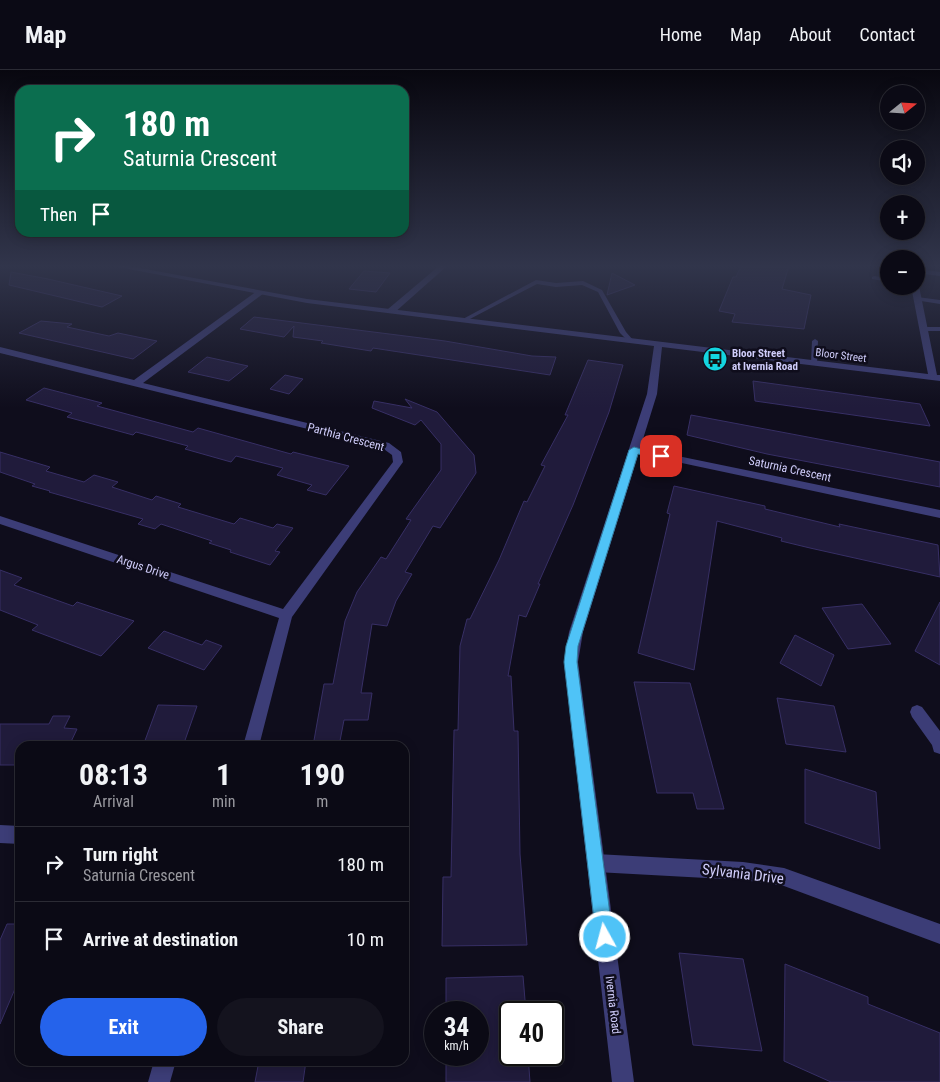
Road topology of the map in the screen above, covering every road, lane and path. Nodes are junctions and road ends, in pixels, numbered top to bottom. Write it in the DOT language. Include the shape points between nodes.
graph roads {
  1 [pos="232,313"];
  2 [pos="409,313"];
  3 [pos="476,313"];
  4 [pos="612,313"];
  5 [pos="920,313"];
  6 [pos="464,320"];
  7 [pos="923,329"];
  8 [pos="940,329"];
  9 [pos="630,340"];
  10 [pos="815,340"];
  11 [pos="658,344"];
  12 [pos="0,350"];
  13 [pos="814,363"];
  14 [pos="937,378"];
  15 [pos="135,384"];
  16 [pos="634,450"];
  17 [pos="940,514"];
  18 [pos="0,520"];
  19 [pos="286,615"];
  20 [pos="917,712"];
  21 [pos="252,741"];
  22 [pos="940,747"];
  23 [pos="0,834"];
  24 [pos="15,835"];
  25 [pos="596,863"];
  26 [pos="940,934"];
  27 [pos="164,1066"];
  28 [pos="159,1082"];
  29 [pos="623,1082"];
  1 -- 15 [label="street"];
  2 -- 6 [label="street, Bloor Street"];
  3 -- 6 [label="lane"];
  4 -- 9 [label="lane" via="622,333"];
  5 -- 7 [label="street"];
  6 -- 9 [label="street, Bloor Street"];
  7 -- 8 [label="lane"];
  7 -- 14 [label="street"];
  9 -- 11 [label="street, Bloor Street"];
  10 -- 13 [label="lane"];
  11 -- 13 [label="street, Bloor Street"];
  11 -- 16 [label="street, Ivernia Road" via="652,394"];
  12 -- 15 [label="street, Parthia Crescent"];
  13 -- 14 [label="street, Bloor Street"];
  15 -- 19 [label="street, Parthia Crescent" via="385,445 397,454 398,462"];
  16 -- 17 [label="street, Saturnia Crescent"];
  16 -- 25 [label="street, Ivernia Road" via="572,646 571,662"];
  18 -- 19 [label="street, Argus Drive"];
  19 -- 21 [label="street, Parthia Crescent"];
  20 -- 22 [label="street"];
  23 -- 24 [label="street"];
  25 -- 26 [label="street, Sylvania Drive" via="784,877"];
  25 -- 29 [label="street, Ivernia Road"];
  27 -- 28 [label="street"];
}
